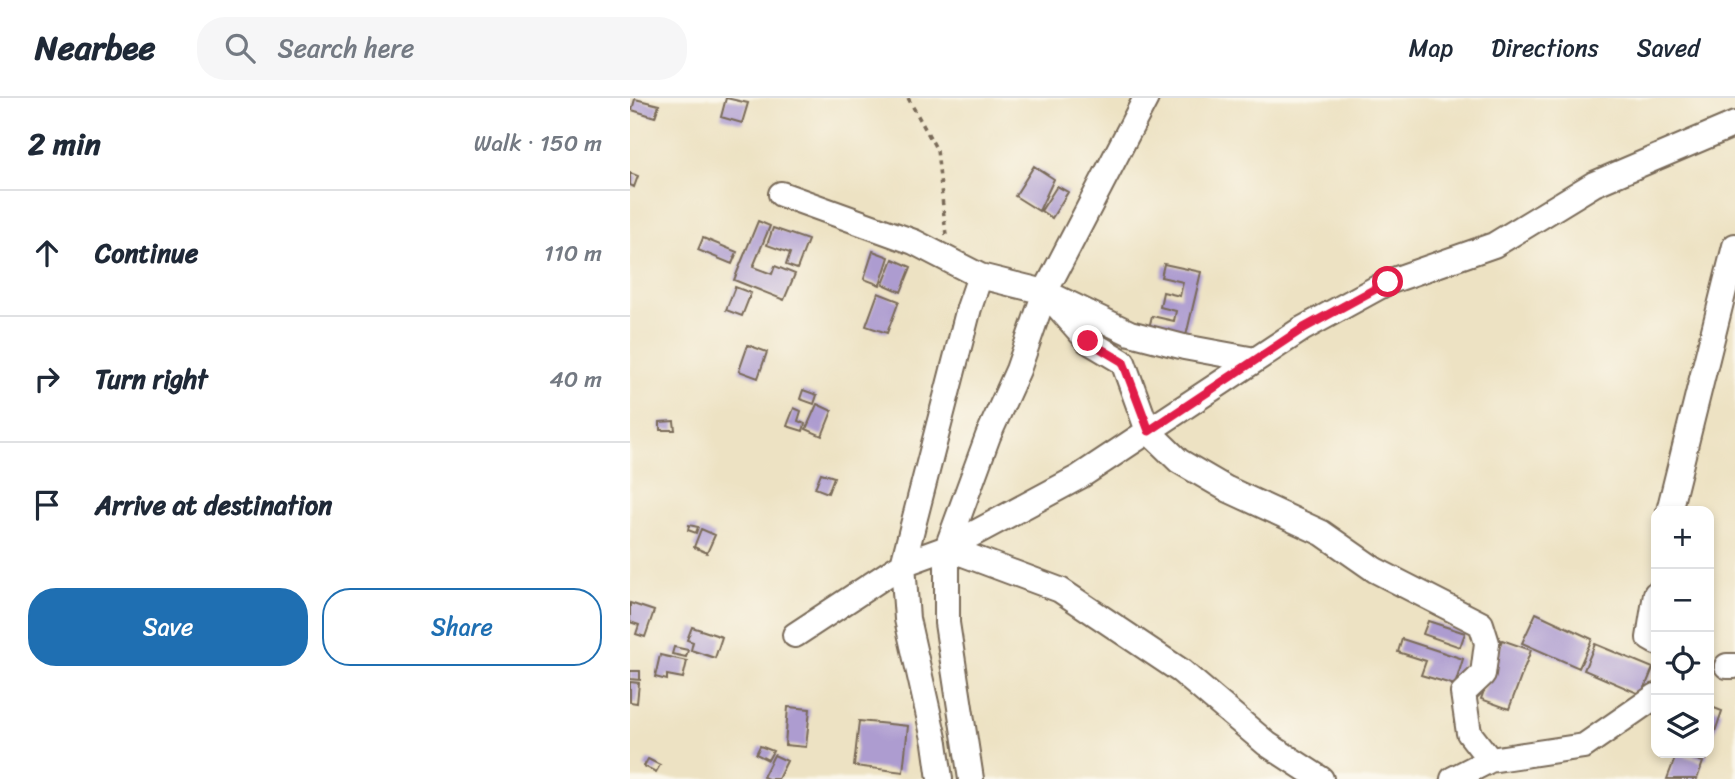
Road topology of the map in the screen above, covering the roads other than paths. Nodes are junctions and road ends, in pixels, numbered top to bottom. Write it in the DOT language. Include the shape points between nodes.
graph roads {
  1 [pos="1146,98"];
  2 [pos="1735,124"];
  3 [pos="781,194"];
  4 [pos="1735,246"];
  5 [pos="980,276"];
  6 [pos="1045,292"];
  7 [pos="1255,360"];
  8 [pos="1149,431"];
  9 [pos="1671,506"];
  10 [pos="947,548"];
  11 [pos="902,564"];
  12 [pos="795,635"];
  13 [pos="1651,699"];
  14 [pos="1490,760"];
  15 [pos="940,779"];
  16 [pos="971,779"];
  17 [pos="1321,779"];
  18 [pos="1453,779"];
  1 -- 6 [label="street"];
  2 -- 7 [label="street" via="1594,184 1494,245 1388,282"];
  3 -- 5 [label="street" via="915,242"];
  4 -- 9 [label="street"];
  5 -- 6 [label="street"];
  5 -- 11 [label="street"];
  6 -- 7 [label="street" via="1130,333"];
  6 -- 8 [label="street" via="1088,341 1123,362"];
  6 -- 10 [label="street"];
  7 -- 8 [label="street"];
  8 -- 10 [label="street" via="1079,477"];
  8 -- 14 [label="street" via="1188,467 1322,533 1376,570 1481,624 1487,643 1483,674 1463,693 1469,733"];
  10 -- 11 [label="street"];
  10 -- 16 [label="street" via="947,623"];
  10 -- 17 [label="street" via="1060,590 1181,671 1267,744"];
  11 -- 12 [label="street"];
  11 -- 15 [label="street" via="907,619"];
  13 -- 14 [label="street" via="1584,746"];
  14 -- 18 [label="street"];
}
